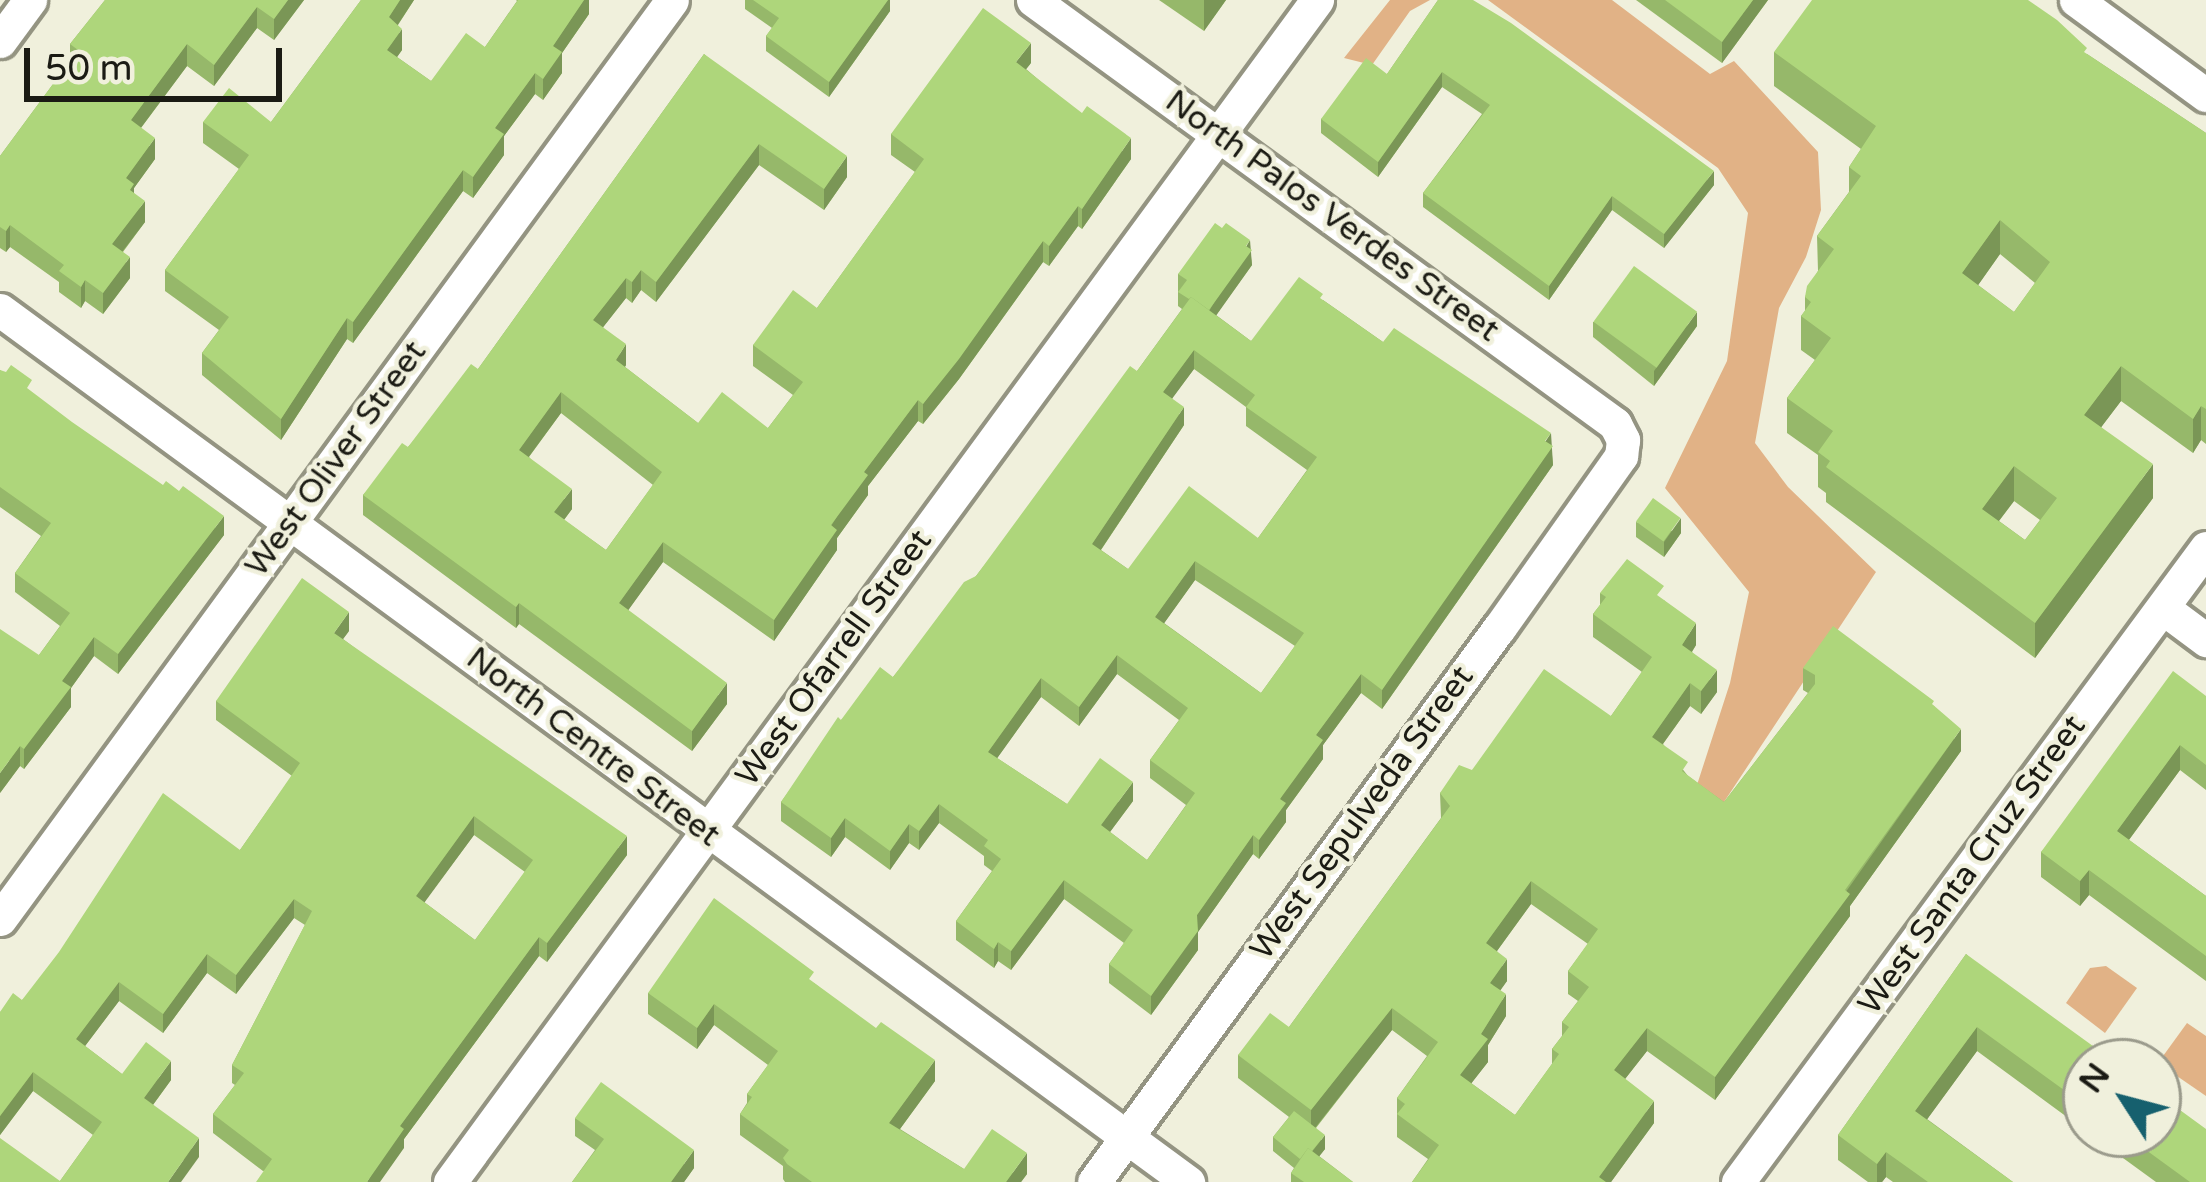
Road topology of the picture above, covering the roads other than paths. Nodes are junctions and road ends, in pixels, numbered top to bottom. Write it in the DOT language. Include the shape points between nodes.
graph roads {
  1 [pos="30,0"];
  2 [pos="672,0"];
  3 [pos="1033,0"];
  4 [pos="1317,0"];
  5 [pos="2076,0"];
  6 [pos="0,41"];
  7 [pos="2206,95"];
  8 [pos="1217,134"];
  9 [pos="0,310"];
  10 [pos="1623,440"];
  11 [pos="290,521"];
  12 [pos="2206,548"];
  13 [pos="2163,608"];
  14 [pos="2206,640"];
  15 [pos="707,832"];
  16 [pos="0,919"];
  17 [pos="1126,1136"];
  18 [pos="450,1182"];
  19 [pos="1094,1182"];
  20 [pos="1188,1182"];
  21 [pos="1738,1182"];
  1 -- 6 [label="street"];
  2 -- 11 [label="street, West Oliver Street"];
  3 -- 8 [label="street, North Palos Verdes Street"];
  4 -- 8 [label="street, West Ofarrell Street"];
  5 -- 7 [label="street"];
  8 -- 10 [label="street, North Palos Verdes Street" via="1615,424"];
  8 -- 15 [label="street, West Ofarrell Street"];
  9 -- 11 [label="street, North Centre Street"];
  10 -- 17 [label="street, West Sepulveda Street" via="1621,456 1499,628"];
  11 -- 15 [label="street, North Centre Street"];
  11 -- 16 [label="street, West Oliver Street"];
  12 -- 13 [label="street, West Santa Cruz Street"];
  13 -- 14 [label="street"];
  13 -- 21 [label="street, West Santa Cruz Street"];
  15 -- 17 [label="street, North Centre Street"];
  15 -- 18 [label="street, West Ofarrell Street"];
  17 -- 19 [label="street, West Sepulveda Street"];
  17 -- 20 [label="street, North Centre Street"];
}
